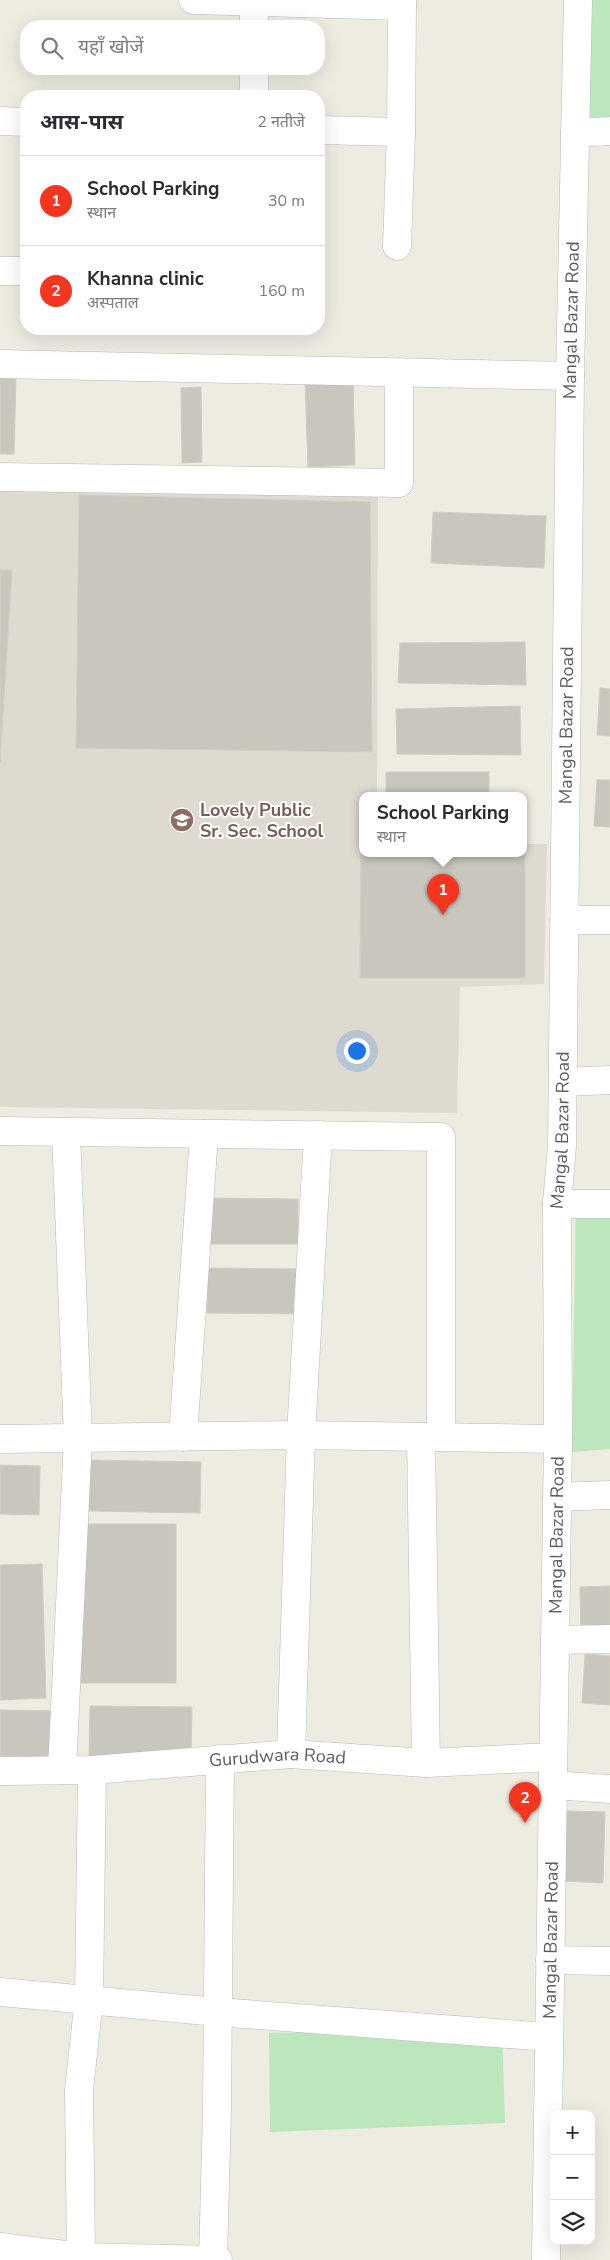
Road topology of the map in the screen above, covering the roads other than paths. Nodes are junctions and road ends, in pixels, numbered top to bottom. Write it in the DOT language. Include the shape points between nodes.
graph roads {
  1 [pos="193,0"];
  2 [pos="578,0"];
  3 [pos="402,3"];
  4 [pos="254,14"];
  5 [pos="254,75"];
  6 [pos="254,90"];
  7 [pos="0,121"];
  8 [pos="20,122"];
  9 [pos="325,130"];
  10 [pos="610,131"];
  11 [pos="401,132"];
  12 [pos="575,133"];
  13 [pos="397,246"];
  14 [pos="0,271"];
  15 [pos="20,271"];
  16 [pos="0,364"];
  17 [pos="399,372"];
  18 [pos="570,376"];
  19 [pos="0,477"];
  20 [pos="564,920"];
  21 [pos="610,920"];
  22 [pos="610,1080"];
  23 [pos="563,1082"];
  24 [pos="0,1131"];
  25 [pos="66,1132"];
  26 [pos="204,1134"];
  27 [pos="318,1135"];
  28 [pos="557,1204"];
  29 [pos="610,1204"];
  30 [pos="301,1435"];
  31 [pos="183,1437"];
  32 [pos="431,1437"];
  33 [pos="78,1438"];
  34 [pos="0,1439"];
  35 [pos="558,1439"];
  36 [pos="610,1496"];
  37 [pos="557,1497"];
  38 [pos="610,1639"];
  39 [pos="555,1640"];
  40 [pos="291,1754"];
  41 [pos="553,1757"];
  42 [pos="220,1759"];
  43 [pos="426,1763"];
  44 [pos="62,1770"];
  45 [pos="92,1770"];
  46 [pos="0,1771"];
  47 [pos="553,1785"];
  48 [pos="610,1789"];
  49 [pos="550,1960"];
  50 [pos="610,1961"];
  51 [pos="0,1992"];
  52 [pos="89,1999"];
  53 [pos="218,2012"];
  54 [pos="548,2037"];
  55 [pos="0,2247"];
  56 [pos="81,2258"];
  57 [pos="213,2260"];
  58 [pos="218,2260"];
  59 [pos="546,2260"];
  1 -- 4 [label="street"];
  2 -- 12 [label="street, Mangal Bazar Road"];
  3 -- 4 [label="street"];
  3 -- 11 [label="street"];
  5 -- 6 [label="street"];
  7 -- 8 [label="street"];
  9 -- 11 [label="street"];
  10 -- 12 [label="street"];
  11 -- 13 [label="street"];
  12 -- 18 [label="street, Mangal Bazar Road"];
  14 -- 15 [label="street"];
  16 -- 17 [label="street"];
  17 -- 18 [label="street"];
  17 -- 19 [label="street" via="399,483"];
  18 -- 20 [label="street, Mangal Bazar Road"];
  20 -- 21 [label="street"];
  20 -- 23 [label="street, Mangal Bazar Road"];
  22 -- 23 [label="street"];
  23 -- 28 [label="street, Mangal Bazar Road"];
  24 -- 25 [label="street"];
  25 -- 26 [label="street"];
  25 -- 33 [label="street"];
  26 -- 27 [label="street"];
  26 -- 31 [label="street"];
  27 -- 30 [label="street"];
  27 -- 32 [label="street" via="441,1137"];
  28 -- 29 [label="street"];
  28 -- 35 [label="street, Mangal Bazar Road"];
  30 -- 31 [label="street"];
  30 -- 32 [label="street"];
  30 -- 40 [label="street"];
  31 -- 33 [label="street"];
  32 -- 35 [label="street"];
  32 -- 43 [label="street"];
  33 -- 34 [label="street"];
  33 -- 44 [label="street"];
  35 -- 37 [label="street, Mangal Bazar Road"];
  36 -- 37 [label="street"];
  37 -- 39 [label="street, Mangal Bazar Road"];
  38 -- 39 [label="street"];
  39 -- 41 [label="street, Mangal Bazar Road"];
  40 -- 42 [label="street, Gurudwara Road"];
  40 -- 43 [label="street, Gurudwara Road"];
  41 -- 43 [label="street, Gurudwara Road"];
  41 -- 47 [label="street, Mangal Bazar Road"];
  42 -- 45 [label="street, Gurudwara Road"];
  42 -- 53 [label="street"];
  44 -- 45 [label="street, Gurudwara Road"];
  44 -- 46 [label="street, Gurudwara Road"];
  45 -- 52 [label="street"];
  47 -- 48 [label="street"];
  47 -- 49 [label="street, Mangal Bazar Road"];
  49 -- 50 [label="street"];
  49 -- 54 [label="street, Mangal Bazar Road"];
  51 -- 52 [label="street"];
  52 -- 53 [label="street"];
  52 -- 56 [label="street" via="79,2090"];
  53 -- 54 [label="street"];
  53 -- 57 [label="street"];
  54 -- 59 [label="street, Mangal Bazar Road"];
  55 -- 56 [label="street"];
  56 -- 57 [label="street"];
  57 -- 58 [label="street"];
}
